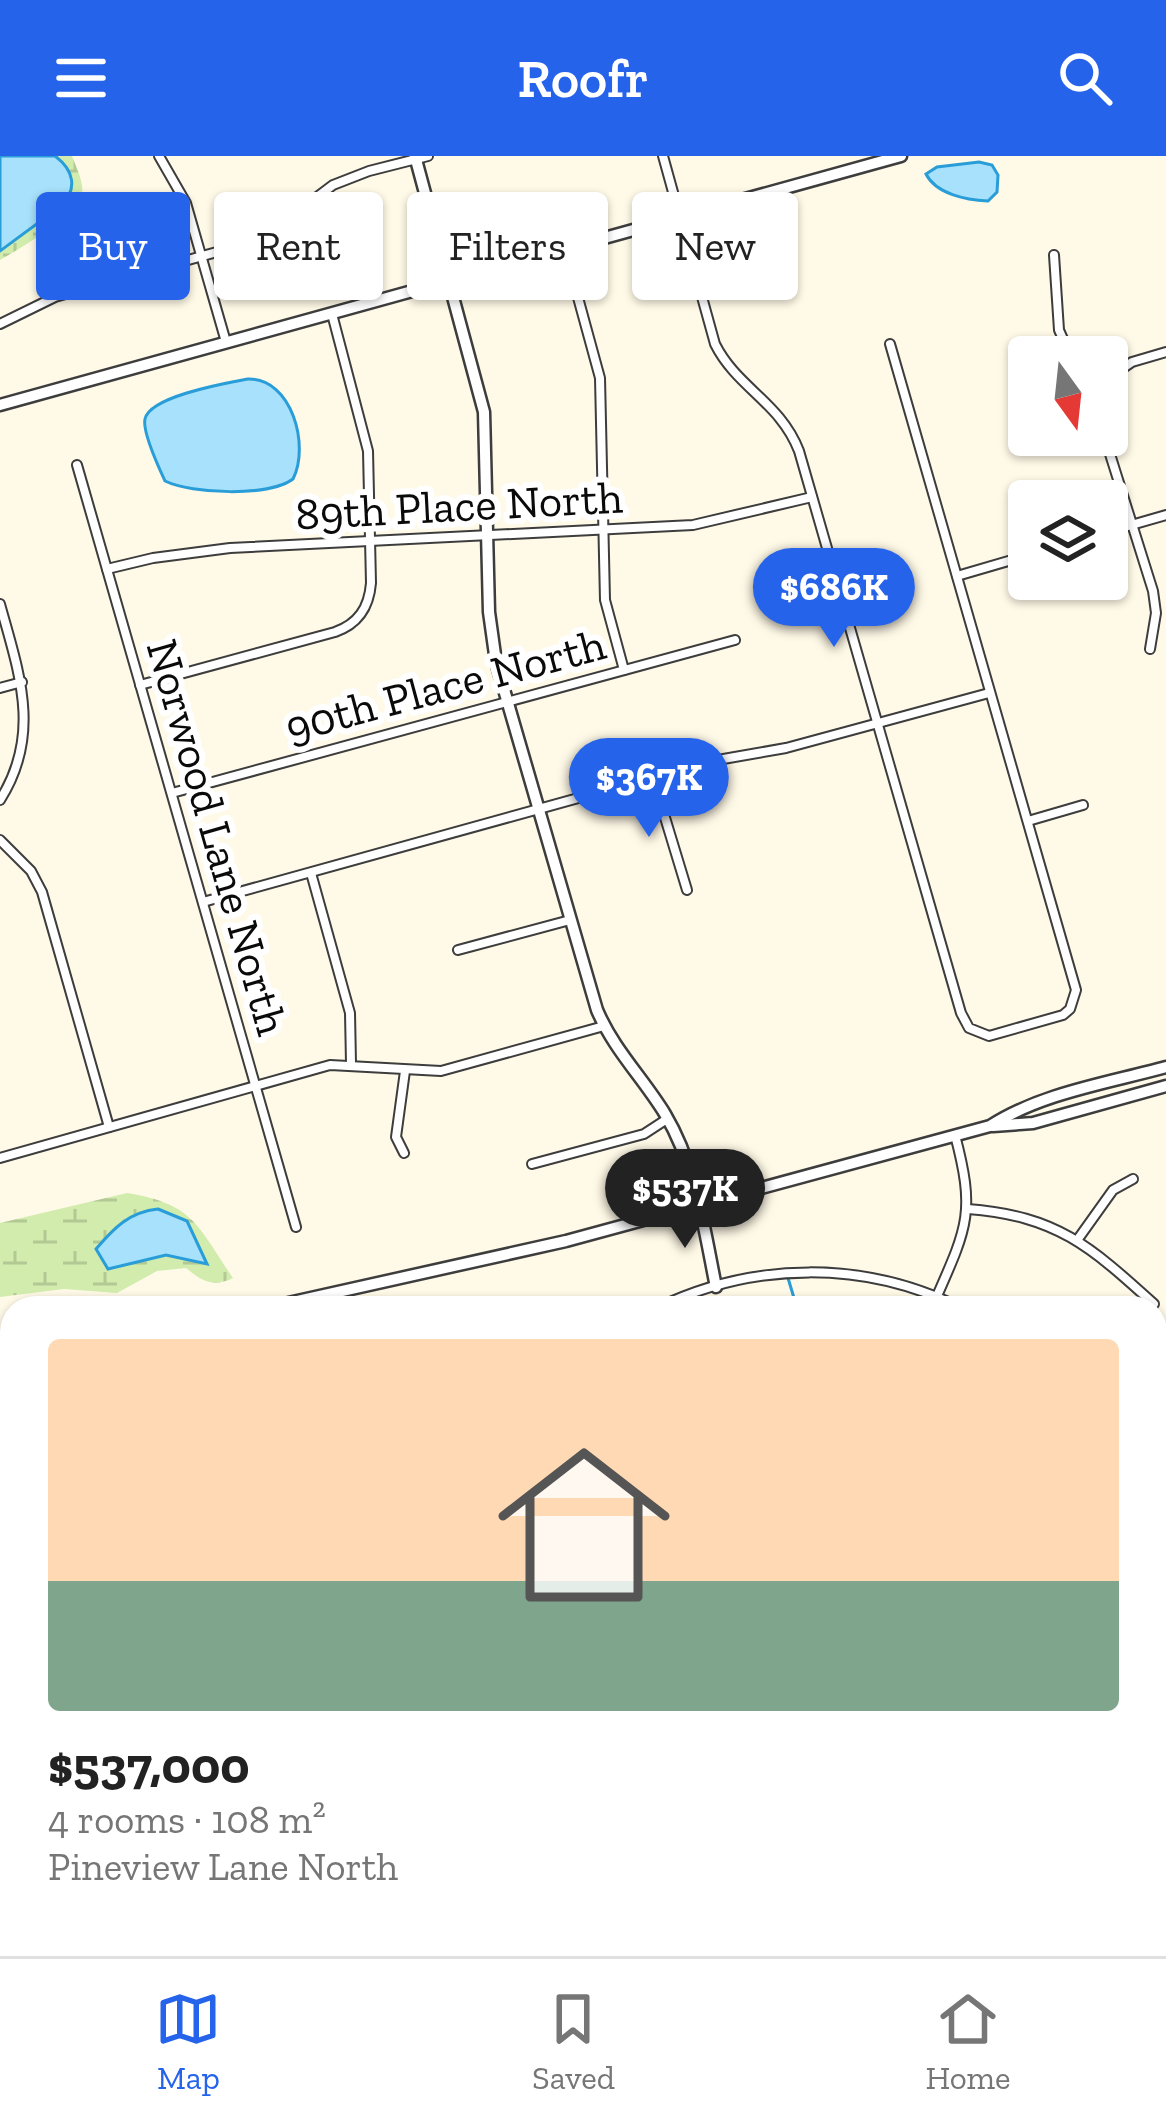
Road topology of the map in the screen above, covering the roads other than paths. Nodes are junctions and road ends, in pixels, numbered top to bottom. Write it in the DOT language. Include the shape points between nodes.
graph roads {
  1 [pos="159,156"];
  2 [pos="663,156"];
  3 [pos="901,156"];
  4 [pos="420,157"];
  5 [pos="428,192"];
  6 [pos="673,192"];
  7 [pos="773,192"];
  8 [pos="1054,255"];
  9 [pos="203,256"];
  10 [pos="407,293"];
  11 [pos="453,300"];
  12 [pos="579,300"];
  13 [pos="703,300"];
  14 [pos="332,314"];
  15 [pos="0,324"];
  16 [pos="1061,336"];
  17 [pos="226,344"];
  18 [pos="890,344"];
  19 [pos="1166,352"];
  20 [pos="1128,365"];
  21 [pos="0,405"];
  22 [pos="1110,456"];
  23 [pos="77,465"];
  24 [pos="812,497"];
  25 [pos="1166,514"];
  26 [pos="1134,524"];
  27 [pos="1128,526"];
  28 [pos="604,531"];
  29 [pos="488,536"];
  30 [pos="370,542"];
  31 [pos="1008,561"];
  32 [pos="107,569"];
  33 [pos="957,576"];
  34 [pos="0,604"];
  35 [pos="735,640"];
  36 [pos="1150,649"];
  37 [pos="624,670"];
  38 [pos="22,682"];
  39 [pos="140,685"];
  40 [pos="0,688"];
  41 [pos="989,693"];
  42 [pos="508,704"];
  43 [pos="878,723"];
  44 [pos="653,778"];
  45 [pos="172,793"];
  46 [pos="0,800"];
  47 [pos="1083,805"];
  48 [pos="539,812"];
  49 [pos="1028,821"];
  50 [pos="0,840"];
  51 [pos="311,873"];
  52 [pos="687,890"];
  53 [pos="203,902"];
  54 [pos="570,920"];
  55 [pos="458,950"];
  56 [pos="604,1026"];
  57 [pos="351,1063"];
  58 [pos="1166,1067"];
  59 [pos="405,1071"];
  60 [pos="255,1086"];
  61 [pos="1166,1086"];
  62 [pos="667,1119"];
  63 [pos="990,1126"];
  64 [pos="109,1127"];
  65 [pos="955,1135"];
  66 [pos="404,1154"];
  67 [pos="0,1158"];
  68 [pos="532,1164"];
  69 [pos="1133,1179"];
  70 [pos="700,1205"];
  71 [pos="968,1209"];
  72 [pos="296,1227"];
  73 [pos="1078,1239"];
  74 [pos="716,1287"];
  75 [pos="320,1296"];
  76 [pos="691,1296"];
  77 [pos="937,1296"];
  78 [pos="1145,1296"];
  1 -- 9 [label="street" via="187,203"];
  2 -- 6 [label="street"];
  3 -- 7 [label="street"];
  4 -- 5 [label="street"];
  4 -- 9 [label="street" via="350,177 269,235"];
  8 -- 16 [label="street"];
  9 -- 15 [label="street" via="55,297"];
  9 -- 17 [label="street"];
  10 -- 14 [label="street"];
  11 -- 29 [label="street" via="484,412"];
  12 -- 28 [label="street" via="601,378"];
  13 -- 24 [label="street" via="730,368 783,418"];
  14 -- 17 [label="street"];
  14 -- 30 [label="street" via="368,451"];
  17 -- 21 [label="street"];
  18 -- 33 [label="street"];
  19 -- 20 [label="street"];
  22 -- 26 [label="street"];
  23 -- 32 [label="street, Norwood Lane North"];
  24 -- 28 [label="street, 89th Place North" via="709,523"];
  24 -- 43 [label="street"];
  25 -- 26 [label="street"];
  26 -- 27 [label="street"];
  26 -- 36 [label="street" via="1156,603"];
  28 -- 29 [label="street, 89th Place North"];
  28 -- 37 [label="street" via="605,599"];
  29 -- 30 [label="street, 89th Place North"];
  29 -- 42 [label="street" via="490,637"];
  30 -- 32 [label="street, 89th Place North" via="188,552"];
  30 -- 39 [label="street" via="368,604 345,628"];
  31 -- 33 [label="street"];
  32 -- 39 [label="street, Norwood Lane North"];
  33 -- 41 [label="street"];
  34 -- 38 [label="street"];
  35 -- 37 [label="street, 90th Place North"];
  37 -- 42 [label="street, 90th Place North"];
  38 -- 40 [label="street"];
  38 -- 46 [label="street" via="25,740"];
  39 -- 45 [label="street, Norwood Lane North"];
  41 -- 43 [label="street"];
  41 -- 49 [label="street"];
  42 -- 45 [label="street, 90th Place North"];
  42 -- 48 [label="street"];
  43 -- 44 [label="street"];
  43 -- 49 [label="street" via="964,1020 979,1034 1054,1019 1075,1000"];
  44 -- 48 [label="street"];
  44 -- 52 [label="street"];
  45 -- 53 [label="street, Norwood Lane North"];
  47 -- 49 [label="street"];
  48 -- 51 [label="street"];
  48 -- 54 [label="street"];
  50 -- 64 [label="street" via="42,892"];
  51 -- 53 [label="street"];
  51 -- 57 [label="street" via="350,1013"];
  53 -- 60 [label="street, Norwood Lane North"];
  54 -- 55 [label="street"];
  54 -- 56 [label="street"];
  56 -- 59 [label="street" via="441,1071"];
  56 -- 62 [label="street"];
  57 -- 59 [label="street"];
  57 -- 60 [label="street"];
  58 -- 63 [label="street" via="1065,1094"];
  59 -- 66 [label="street" via="397,1137"];
  60 -- 64 [label="street"];
  60 -- 72 [label="street, Norwood Lane North"];
  61 -- 63 [label="street" via="1033,1123"];
  62 -- 68 [label="street" via="644,1134"];
  62 -- 70 [label="street"];
  63 -- 65 [label="street"];
  64 -- 67 [label="street"];
  65 -- 70 [label="street"];
  65 -- 71 [label="street"];
  69 -- 73 [label="street" via="1113,1190"];
  70 -- 74 [label="street"];
  70 -- 75 [label="street"];
  71 -- 73 [label="street" via="1018,1214"];
  71 -- 77 [label="street"];
  73 -- 78 [label="street"];
  74 -- 76 [label="street"];
  74 -- 77 [label="street" via="836,1272"];
}
